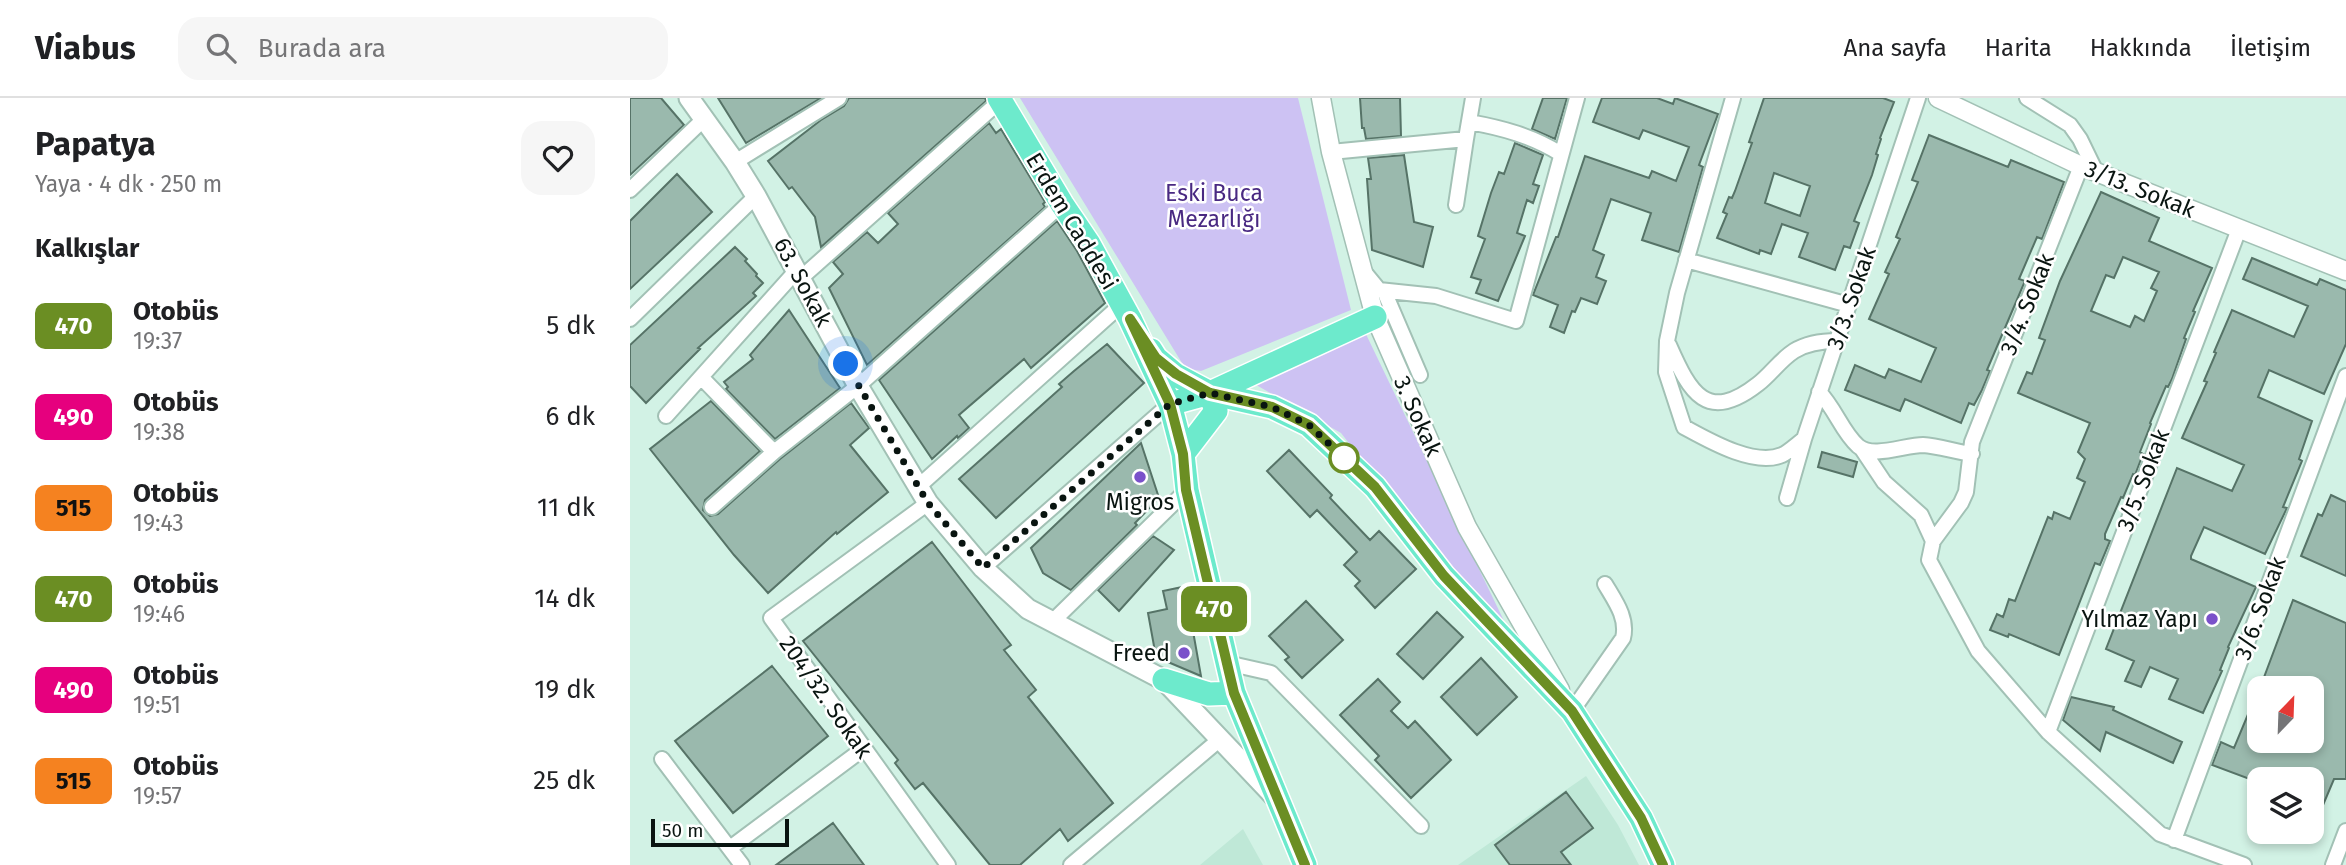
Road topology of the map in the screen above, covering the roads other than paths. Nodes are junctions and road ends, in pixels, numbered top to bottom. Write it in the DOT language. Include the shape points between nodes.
graph roads {
  1 [pos="689,98"];
  2 [pos="839,98"];
  3 [pos="1321,98"];
  4 [pos="1473,98"];
  5 [pos="1577,98"];
  6 [pos="1733,98"];
  7 [pos="1918,98"];
  8 [pos="1938,98"];
  9 [pos="2027,98"];
  10 [pos="999,100"];
  11 [pos="705,118"];
  12 [pos="1469,122"];
  13 [pos="1466,139"];
  14 [pos="1331,152"];
  15 [pos="1562,154"];
  16 [pos="735,162"];
  17 [pos="2089,169"];
  18 [pos="630,190"];
  19 [pos="756,196"];
  20 [pos="1062,204"];
  21 [pos="1456,205"];
  22 [pos="2239,229"];
  23 [pos="1686,260"];
  24 [pos="1363,271"];
  25 [pos="2346,271"];
  26 [pos="799,274"];
  27 [pos="1384,290"];
  28 [pos="1849,305"];
  29 [pos="1126,312"];
  30 [pos="1375,317"];
  31 [pos="630,319"];
  32 [pos="1667,341"];
  33 [pos="1836,341"];
  34 [pos="1420,375"];
  35 [pos="2346,376"];
  36 [pos="702,378"];
  37 [pos="858,386"];
  38 [pos="1819,392"];
  39 [pos="1210,393"];
  40 [pos="1170,404"];
  41 [pos="666,416"];
  42 [pos="1804,439"];
  43 [pos="1972,448"];
  44 [pos="1862,449"];
  45 [pos="774,452"];
  46 [pos="1183,454"];
  47 [pos="1186,490"];
  48 [pos="924,495"];
  49 [pos="1787,498"];
  50 [pos="712,507"];
  51 [pos="1933,541"];
  52 [pos="983,568"];
  53 [pos="1605,584"];
  54 [pos="1054,621"];
  55 [pos="1227,663"];
  56 [pos="1164,680"];
  57 [pos="1234,693"];
  58 [pos="1572,711"];
  59 [pos="2048,732"];
  60 [pos="1219,740"];
  61 [pos="863,749"];
  62 [pos="663,759"];
  63 [pos="1279,801"];
  64 [pos="1421,826"];
  65 [pos="2346,831"];
  66 [pos="2174,839"];
  67 [pos="730,848"];
  68 [pos="743,865"];
  69 [pos="948,865"];
  70 [pos="1071,865"];
  71 [pos="1305,865"];
  72 [pos="1662,865"];
  73 [pos="2244,865"];
  74 [pos="2333,865"];
  1 -- 11 [label="main road, 63. Sokak"];
  2 -- 16 [label="street"];
  3 -- 14 [label="street, 3. Sokak"];
  4 -- 12 [label="street"];
  5 -- 15 [label="street"];
  6 -- 23 [label="street"];
  7 -- 28 [label="street, 3/3. Sokak"];
  8 -- 17 [label="street, 3/13. Sokak"];
  9 -- 17 [label="street" via="2070,125 2080,139"];
  10 -- 20 [label="main road, Erdem Caddesi"];
  10 -- 26 [label="street"];
  11 -- 16 [label="main road, 63. Sokak"];
  11 -- 18 [label="street"];
  12 -- 13 [label="street"];
  12 -- 15 [label="street" via="1524,135"];
  13 -- 14 [label="street"];
  13 -- 21 [label="street"];
  14 -- 24 [label="street, 3. Sokak"];
  15 -- 27 [label="street" via="1516,321 1436,296"];
  16 -- 19 [label="main road, 63. Sokak"];
  17 -- 22 [label="street, 3/13. Sokak"];
  17 -- 43 [label="street, 3/4. Sokak"];
  19 -- 26 [label="main road, 63. Sokak"];
  19 -- 31 [label="street"];
  20 -- 29 [label="main road, Erdem Caddesi"];
  20 -- 37 [label="street"];
  22 -- 25 [label="street, 3/13. Sokak"];
  22 -- 59 [label="street, 3/5. Sokak"];
  23 -- 28 [label="street"];
  23 -- 32 [label="street"];
  24 -- 27 [label="street"];
  24 -- 30 [label="street, 3. Sokak"];
  26 -- 36 [label="street"];
  26 -- 37 [label="main road, 63. Sokak"];
  27 -- 34 [label="street"];
  28 -- 33 [label="street, 3/3. Sokak"];
  29 -- 39 [label="main road" via="1156,358"];
  29 -- 40 [label="main road, Erdem Caddesi"];
  29 -- 48 [label="street"];
  30 -- 39 [label="main road"];
  30 -- 58 [label="street, 3. Sokak" via="1468,527"];
  32 -- 33 [label="street" via="1700,398 1721,404 1760,382 1796,349"];
  32 -- 42 [label="street" via="1666,372 1684,427 1719,447 1756,457 1781,456"];
  33 -- 38 [label="street, 3/3. Sokak"];
  35 -- 66 [label="street, 3/6. Sokak"];
  36 -- 41 [label="street"];
  36 -- 45 [label="street"];
  37 -- 45 [label="street"];
  37 -- 48 [label="main road, 63. Sokak"];
  38 -- 42 [label="street, 3/3. Sokak"];
  38 -- 44 [label="street"];
  39 -- 40 [label="main road"];
  39 -- 46 [label="main road" via="1216,411"];
  39 -- 58 [label="main road" via="1272,407 1309,425 1375,487 1444,576"];
  40 -- 46 [label="main road, Erdem Caddesi"];
  40 -- 52 [label="street"];
  42 -- 49 [label="street, 3/3. Sokak"];
  43 -- 44 [label="street"];
  43 -- 51 [label="street, 3/4. Sokak" via="1966,492"];
  44 -- 51 [label="street" via="1884,482 1921,515"];
  45 -- 50 [label="street"];
  46 -- 47 [label="main road, Erdem Caddesi"];
  47 -- 54 [label="street"];
  47 -- 55 [label="main road, Erdem Caddesi"];
  48 -- 52 [label="main road, 63. Sokak"];
  48 -- 61 [label="street, 204/32. Sokak" via="771,618"];
  51 -- 59 [label="street" via="1929,560 1978,651"];
  52 -- 54 [label="main road, 63. Sokak" via="1028,609"];
  53 -- 58 [label="street" via="1626,627"];
  54 -- 56 [label="main road, 63. Sokak"];
  55 -- 57 [label="main road, Erdem Caddesi"];
  55 -- 64 [label="street" via="1271,673"];
  56 -- 57 [label="main road" via="1209,694"];
  56 -- 60 [label="main road, 63. Sokak"];
  57 -- 63 [label="main road, Erdem Caddesi"];
  58 -- 72 [label="main road" via="1641,818"];
  59 -- 66 [label="street" via="2160,834"];
  60 -- 63 [label="main road, 63. Sokak"];
  60 -- 70 [label="street"];
  61 -- 67 [label="street"];
  61 -- 69 [label="street, 204/32. Sokak"];
  62 -- 67 [label="street"];
  63 -- 71 [label="main road, Erdem Caddesi"];
  65 -- 74 [label="street"];
  66 -- 73 [label="street"];
  67 -- 68 [label="street"];
}
